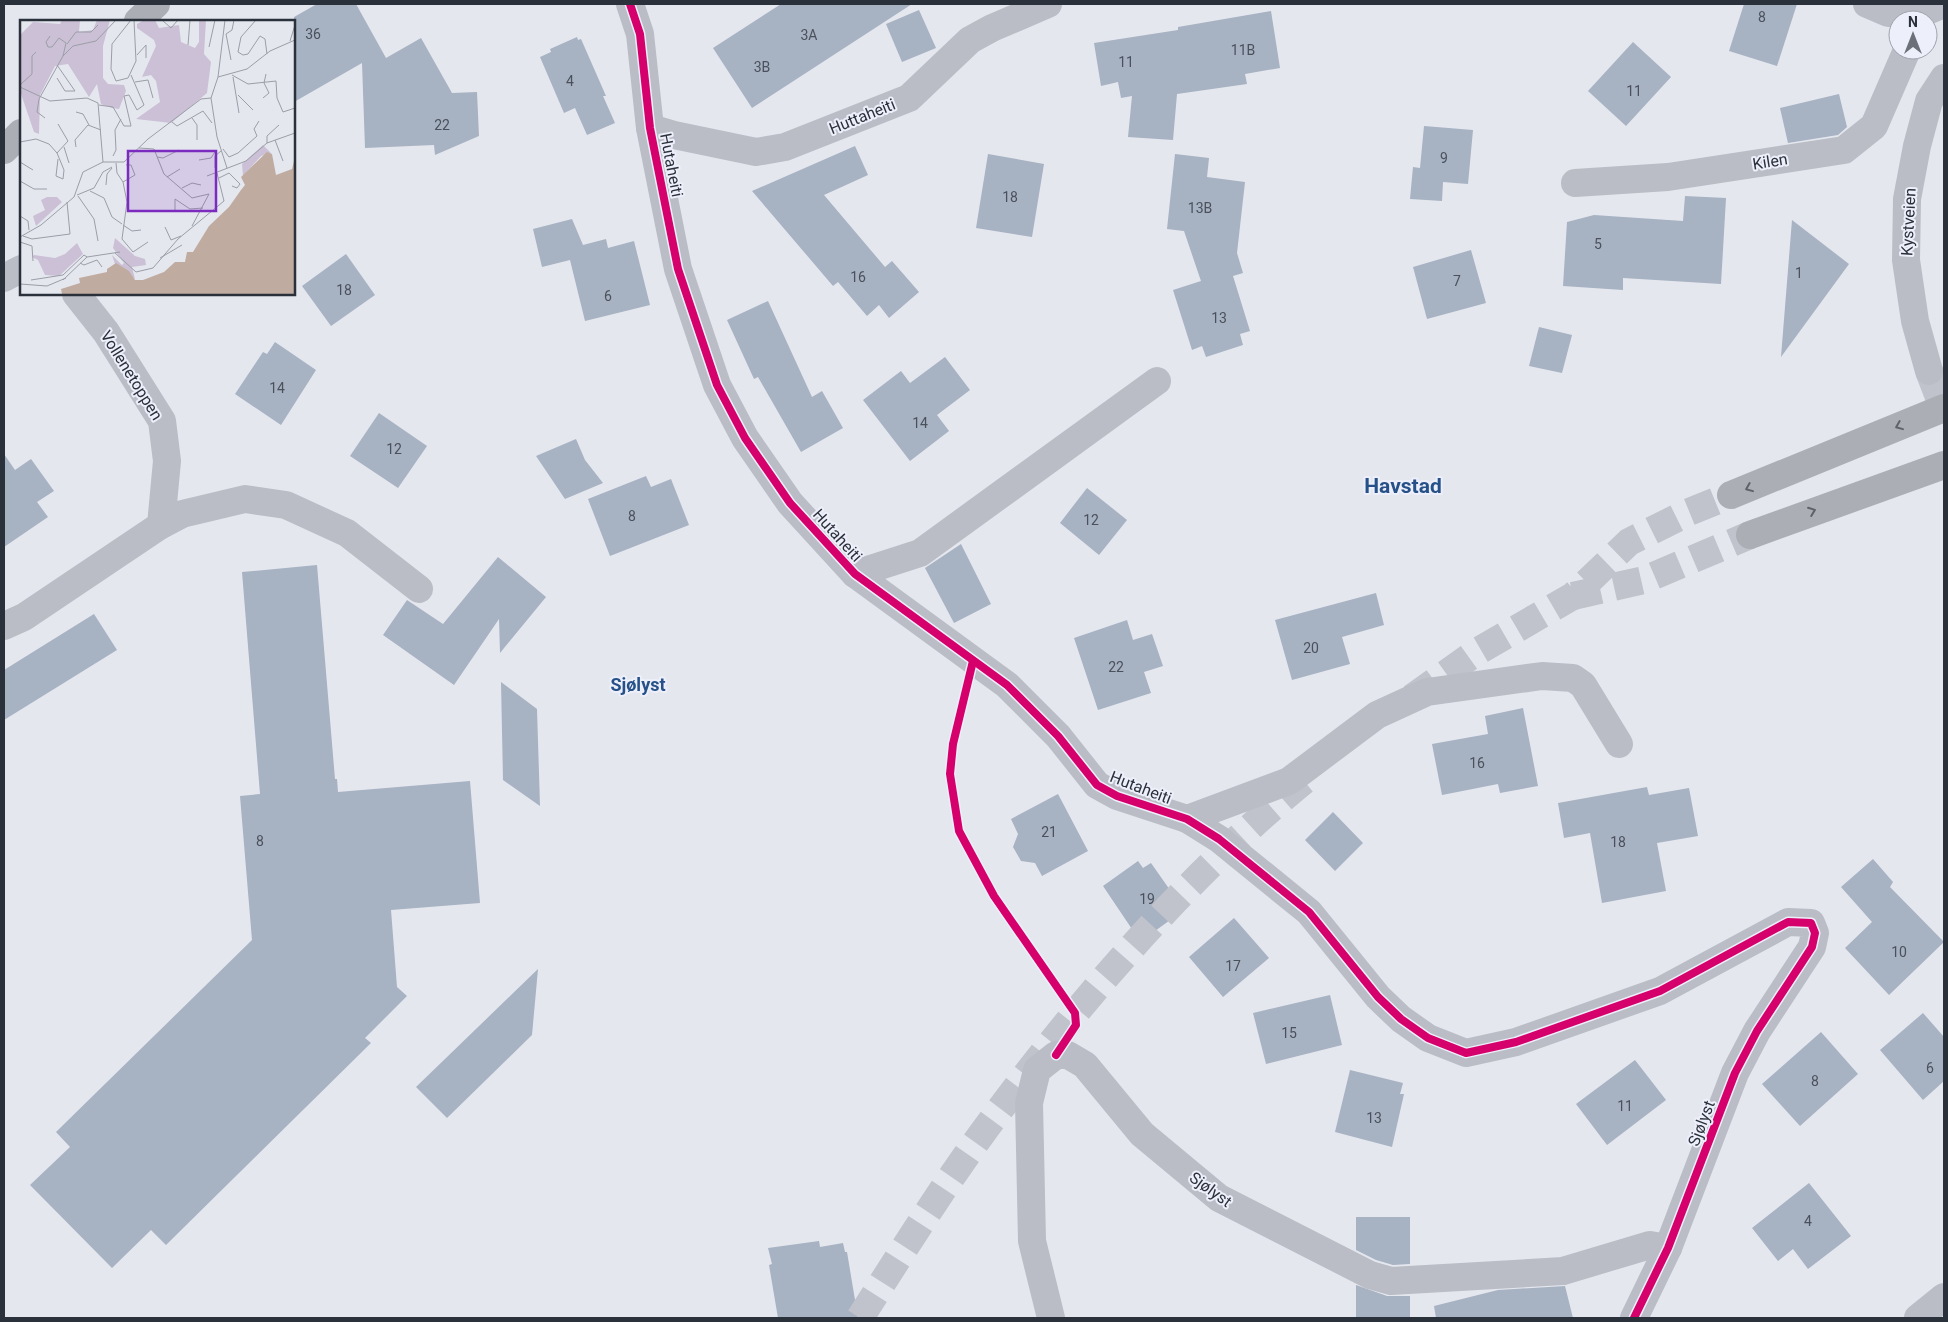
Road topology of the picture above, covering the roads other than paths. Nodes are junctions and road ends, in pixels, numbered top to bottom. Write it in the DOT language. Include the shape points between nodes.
graph roads {
  1 [pos="156,4"];
  2 [pos="630,4"];
  3 [pos="1048,4"];
  4 [pos="1867,4"];
  5 [pos="1888,13"];
  6 [pos="139,20"];
  7 [pos="1903,60"];
  8 [pos="1944,78"];
  9 [pos="650,128"];
  10 [pos="20,134"];
  11 [pos="4,150"];
  12 [pos="1574,183"];
  13 [pos="20,270"];
  14 [pos="4,278"];
  15 [pos="77,295"];
  16 [pos="1929,371"];
  17 [pos="1157,381"];
  18 [pos="1944,408"];
  19 [pos="1944,465"];
  20 [pos="1731,495"];
  21 [pos="160,525"];
  22 [pos="1750,535"];
  23 [pos="855,574"];
  24 [pos="420,588"];
  25 [pos="4,626"];
  26 [pos="1619,744"];
  27 [pos="1187,819"];
  28 [pos="1812,946"];
  29 [pos="1668,1248"];
  30 [pos="1944,1297"];
  31 [pos="1051,1318"];
  32 [pos="1634,1318"];
  33 [pos="1918,1318"];
  1 -- 6 [label="main road"];
  2 -- 9 [label="street, Hutaheiti" via="640,34"];
  3 -- 9 [label="street, Huttaheiti" via="970,40 909,98 785,147 756,152"];
  4 -- 5 [label="street"];
  7 -- 12 [label="street, Kilen" via="1874,126 1844,150 1668,178"];
  8 -- 16 [label="street, Kystveien" via="1929,101 1907,198 1906,260 1915,321"];
  9 -- 23 [label="street, Hutaheiti" via="678,269 717,385 745,438 790,503"];
  10 -- 11 [label="main road"];
  13 -- 14 [label="street"];
  15 -- 21 [label="street, Vollenetoppen" via="106,332 162,421 167,461"];
  17 -- 23 [label="street, Hutaheiti" via="920,553"];
  18 -- 20 [label="main road, one-way"];
  22 -- 19 [label="main road, one-way"];
  21 -- 24 [label="street" via="182,514 245,499 286,505 347,533"];
  21 -- 25 [label="street" via="24,617"];
  23 -- 27 [label="street, Hutaheiti" via="1007,685 1058,736 1097,784 1117,796"];
  26 -- 27 [label="street" via="1583,685 1573,678 1542,676 1427,692 1377,715 1289,781"];
  27 -- 28 [label="street, Hutaheiti" via="1219,839 1309,912 1378,997 1401,1019 1428,1038 1466,1053 1516,1042 1660,992 1788,922 1811,923 1815,933"];
  28 -- 29 [label="street, Sjølyst" via="1757,1031 1735,1073"];
  29 -- 31 [label="street, Sjølyst" via="1650,1245 1564,1271 1390,1281 1370,1275 1219,1198 1142,1134 1084,1065 1068,1055 1056,1055 1037,1070 1028,1103 1032,1240"];
  29 -- 32 [label="street, Sjølyst"];
  30 -- 33 [label="street"];
}
